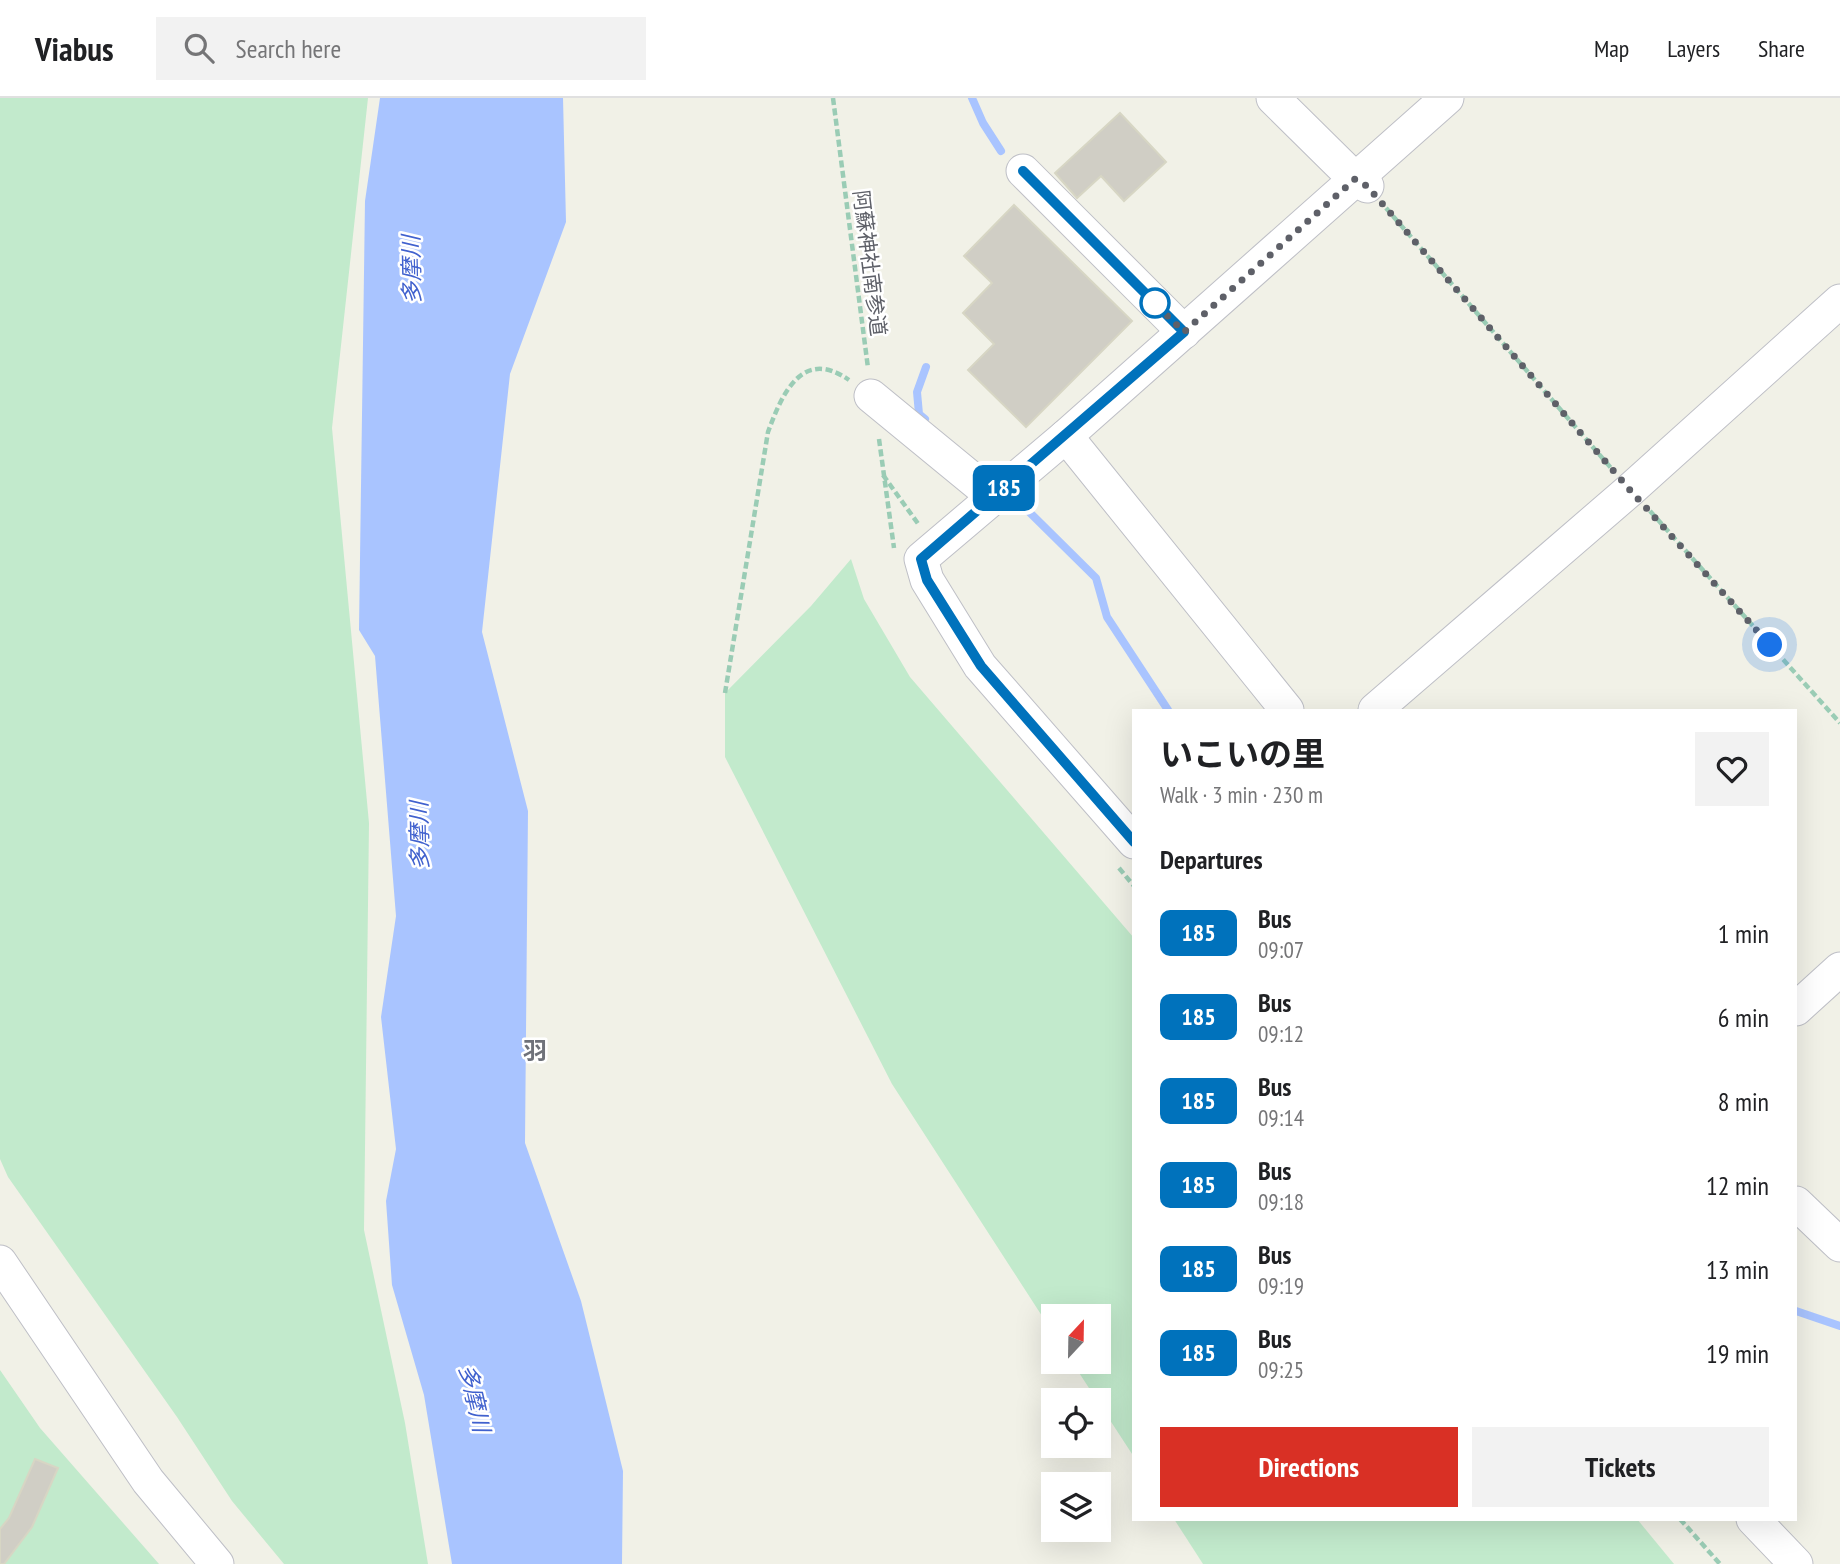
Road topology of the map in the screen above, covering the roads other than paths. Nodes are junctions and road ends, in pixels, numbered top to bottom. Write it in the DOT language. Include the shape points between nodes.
graph roads {
  1 [pos="1273,98"];
  2 [pos="1447,98"];
  3 [pos="1023,171"];
  4 [pos="1361,182"];
  5 [pos="1840,301"];
  6 [pos="1184,332"];
  7 [pos="871,396"];
  8 [pos="1066,436"];
  9 [pos="1000,491"];
  10 [pos="1286,709"];
  11 [pos="1376,709"];
  12 [pos="1132,840"];
  13 [pos="1840,969"];
  14 [pos="1797,1008"];
  15 [pos="1797,1204"];
  16 [pos="1840,1245"];
  17 [pos="0,1262"];
  18 [pos="1755,1521"];
  19 [pos="216,1564"];
  20 [pos="1796,1564"];
  1 -- 4 [label="street"];
  2 -- 4 [label="street"];
  3 -- 6 [label="street"];
  4 -- 6 [label="street"];
  5 -- 11 [label="street"];
  6 -- 8 [label="street"];
  7 -- 9 [label="street"];
  8 -- 9 [label="street"];
  8 -- 10 [label="street"];
  9 -- 12 [label="street" via="921,559 927,580 981,666"];
  13 -- 14 [label="street"];
  15 -- 16 [label="street"];
  17 -- 19 [label="street" via="148,1481"];
  18 -- 20 [label="street"];
}
